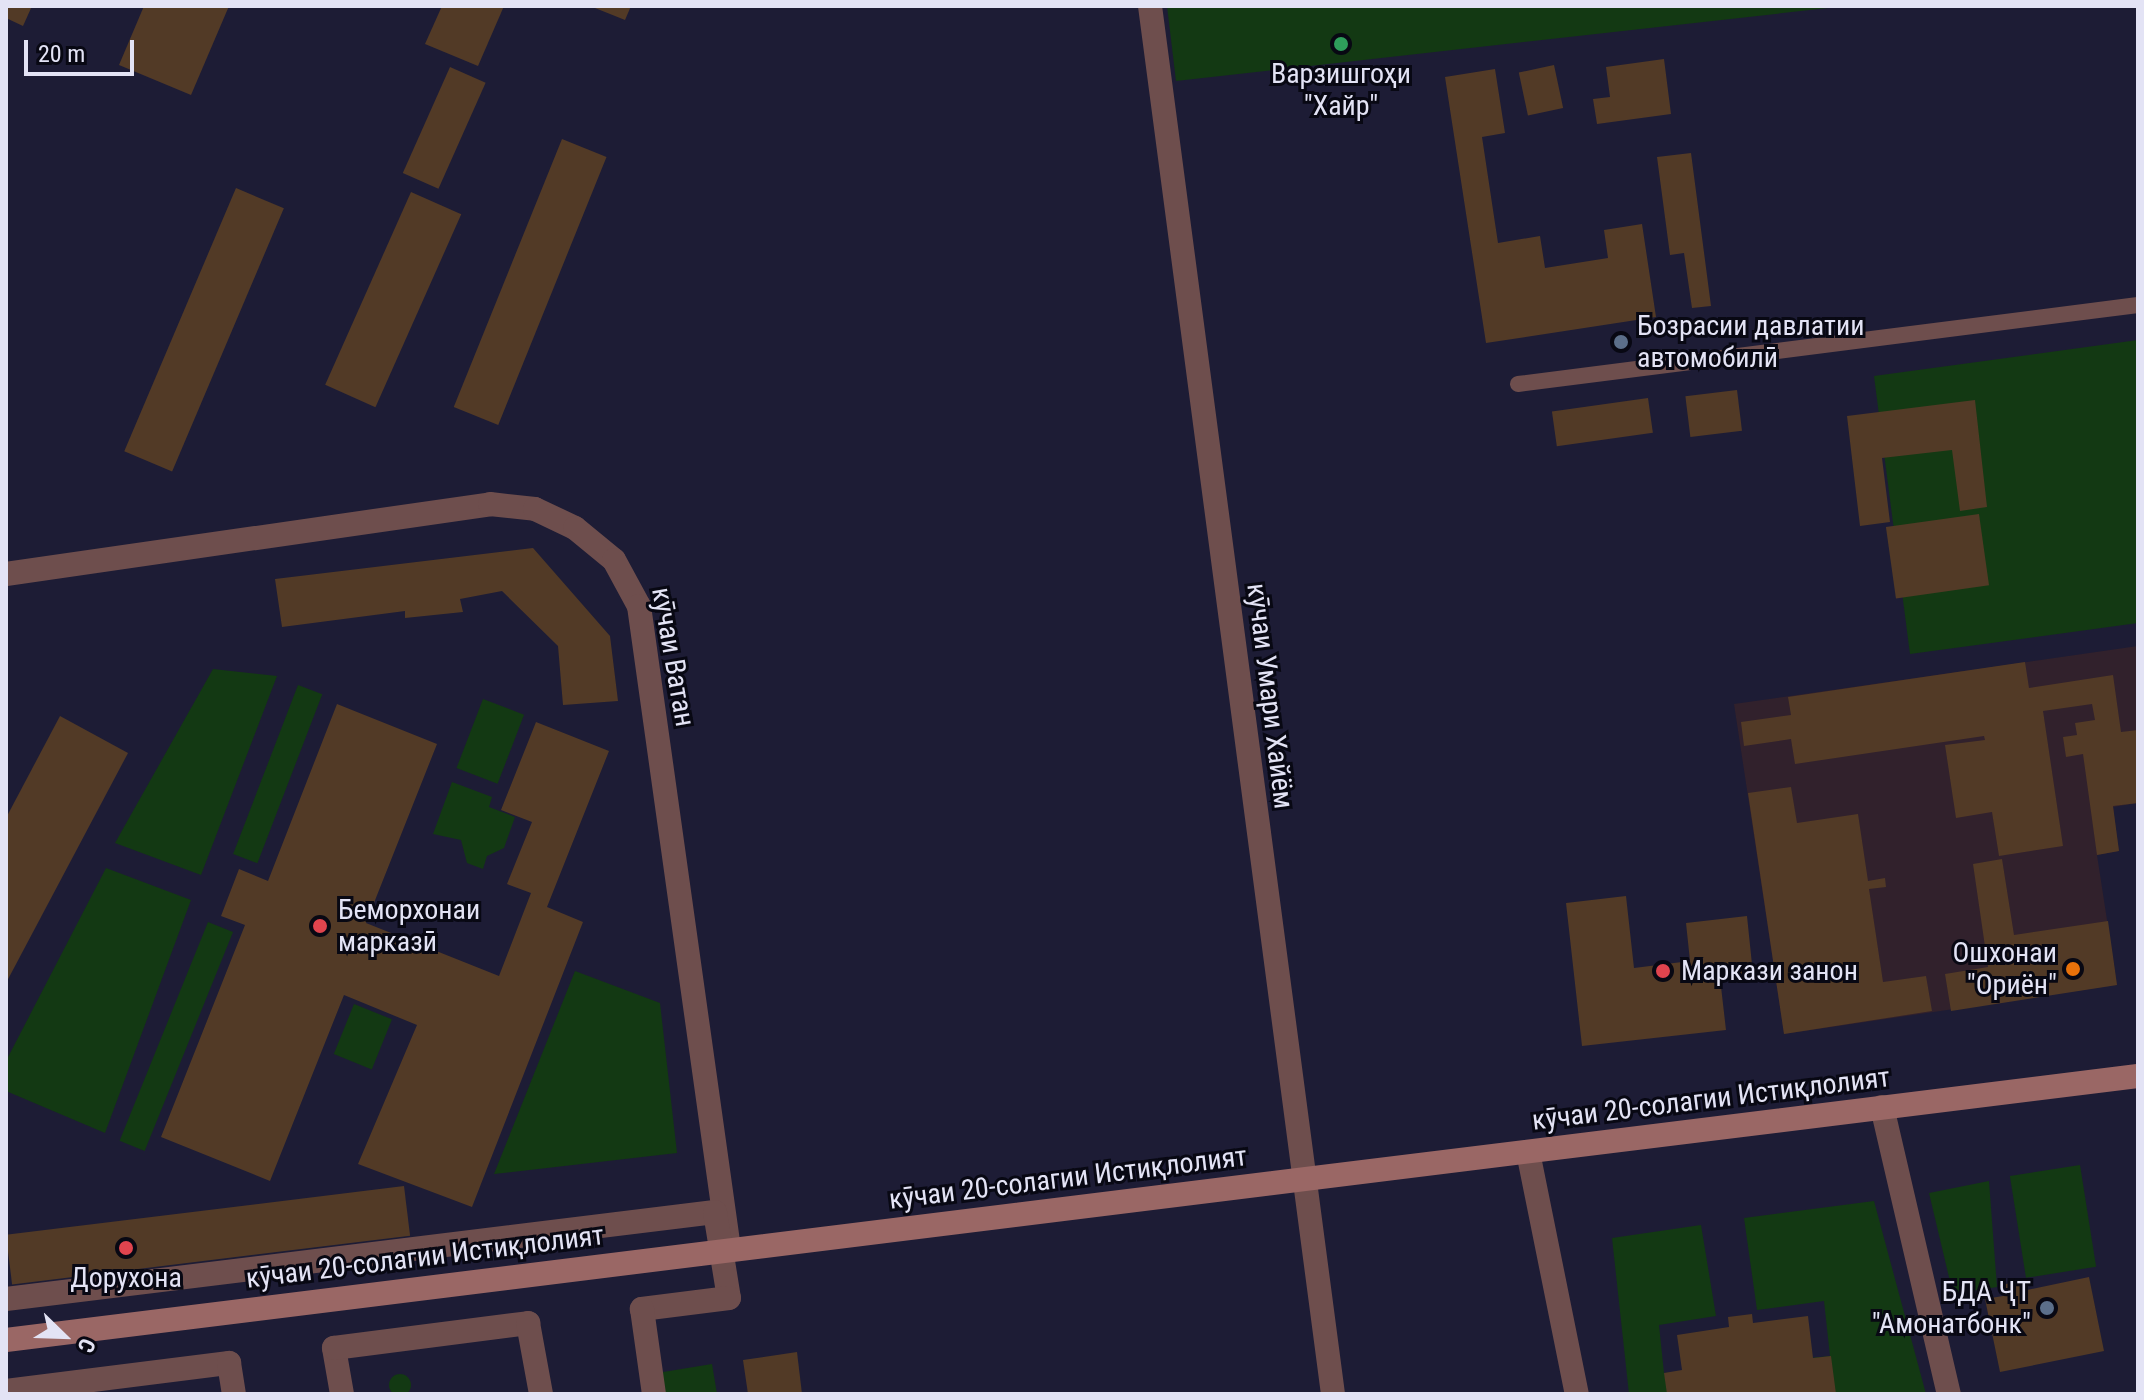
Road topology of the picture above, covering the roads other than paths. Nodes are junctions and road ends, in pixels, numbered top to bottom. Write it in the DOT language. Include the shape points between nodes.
graph roads {
  1 [pos="1150,6"];
  2 [pos="2138,305"];
  3 [pos="1518,384"];
  4 [pos="6,574"];
  5 [pos="2138,1076"];
  6 [pos="1882,1107"];
  7 [pos="1528,1152"];
  8 [pos="1302,1180"];
  9 [pos="725,1250"];
  10 [pos="6,1299"];
  11 [pos="6,1340"];
  12 [pos="6,1391"];
  13 [pos="234,1394"];
  14 [pos="342,1394"];
  15 [pos="541,1394"];
  16 [pos="654,1394"];
  17 [pos="1333,1394"];
  18 [pos="1577,1394"];
  19 [pos="1949,1394"];
  1 -- 8 [label="street, кӯчаи Умари Хайём"];
  2 -- 3 [label="lane"];
  4 -- 9 [label="street, кӯчаи Ватан" via="490,504 535,509 575,528 614,560 639,606"];
  5 -- 6 [label="street, кӯчаи 20-солагии Истиқлолият"];
  6 -- 7 [label="street, кӯчаи 20-солагии Истиқлолият"];
  6 -- 19 [label="street"];
  7 -- 8 [label="street, кӯчаи 20-солагии Истиқлолият"];
  7 -- 18 [label="street"];
  8 -- 9 [label="street, кӯчаи 20-солагии Истиқлолият"];
  8 -- 17 [label="street, кӯчаи Умари Хайём"];
  9 -- 10 [label="street" via="715,1212"];
  9 -- 11 [label="street, кӯчаи 20-солагии Истиқлолият"];
  9 -- 16 [label="street" via="729,1298 642,1309"];
  12 -- 13 [label="street" via="229,1363"];
  14 -- 15 [label="street" via="334,1348 528,1323"];
}
